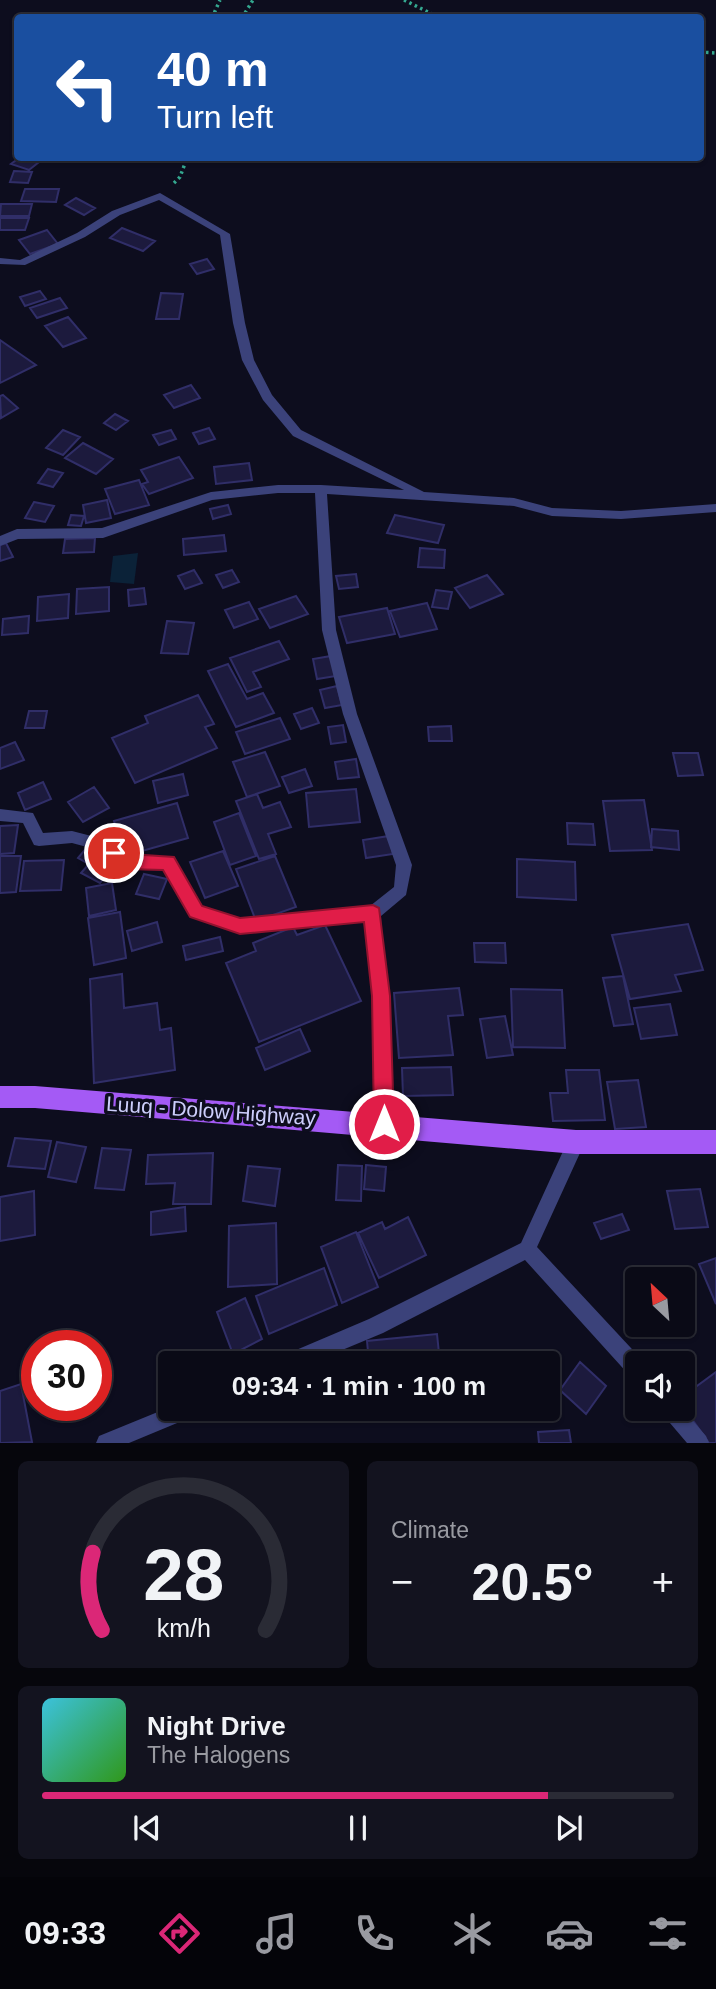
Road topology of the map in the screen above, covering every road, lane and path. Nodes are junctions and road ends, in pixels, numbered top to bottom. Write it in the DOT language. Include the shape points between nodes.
graph roads {
  1 [pos="404,0"];
  2 [pos="432,14"];
  3 [pos="186,161"];
  4 [pos="160,196"];
  5 [pos="0,261"];
  6 [pos="321,489"];
  7 [pos="426,496"];
  8 [pos="716,508"];
  9 [pos="0,541"];
  10 [pos="0,815"];
  11 [pos="373,913"];
  12 [pos="0,1097"];
  13 [pos="384,1124"];
  14 [pos="576,1142"];
  15 [pos="716,1142"];
  16 [pos="527,1249"];
  17 [pos="317,1351"];
  18 [pos="625,1356"];
  19 [pos="158,1421"];
  20 [pos="681,1421"];
  21 [pos="106,1443"];
  22 [pos="699,1443"];
  1 -- 2 [label="path"];
  3 -- 4 [label="path" via="180,177"];
  4 -- 5 [label="street" via="21,263"];
  4 -- 7 [label="street" via="225,234 248,360 267,397 297,433"];
  6 -- 7 [label="street"];
  6 -- 9 [label="street" via="211,496 103,533 17,534"];
  6 -- 11 [label="street" via="329,630 350,714 404,865 401,890"];
  7 -- 8 [label="street" via="514,502 552,512 621,515"];
  10 -- 11 [label="street" via="28,817 39,839 72,836 102,845 126,862 168,863 196,912 240,926"];
  11 -- 13 [label="street" via="381,996"];
  12 -- 13 [label="main road, Luuq - Dolow Highway"];
  13 -- 14 [label="main road, Luuq - Dolow Highway"];
  14 -- 15 [label="main road, Luuq - Dolow Highway"];
  14 -- 16 [label="street"];
  16 -- 17 [label="street"];
  16 -- 18 [label="street"];
  19 -- 21 [label="street"];
  20 -- 22 [label="street"];
}
